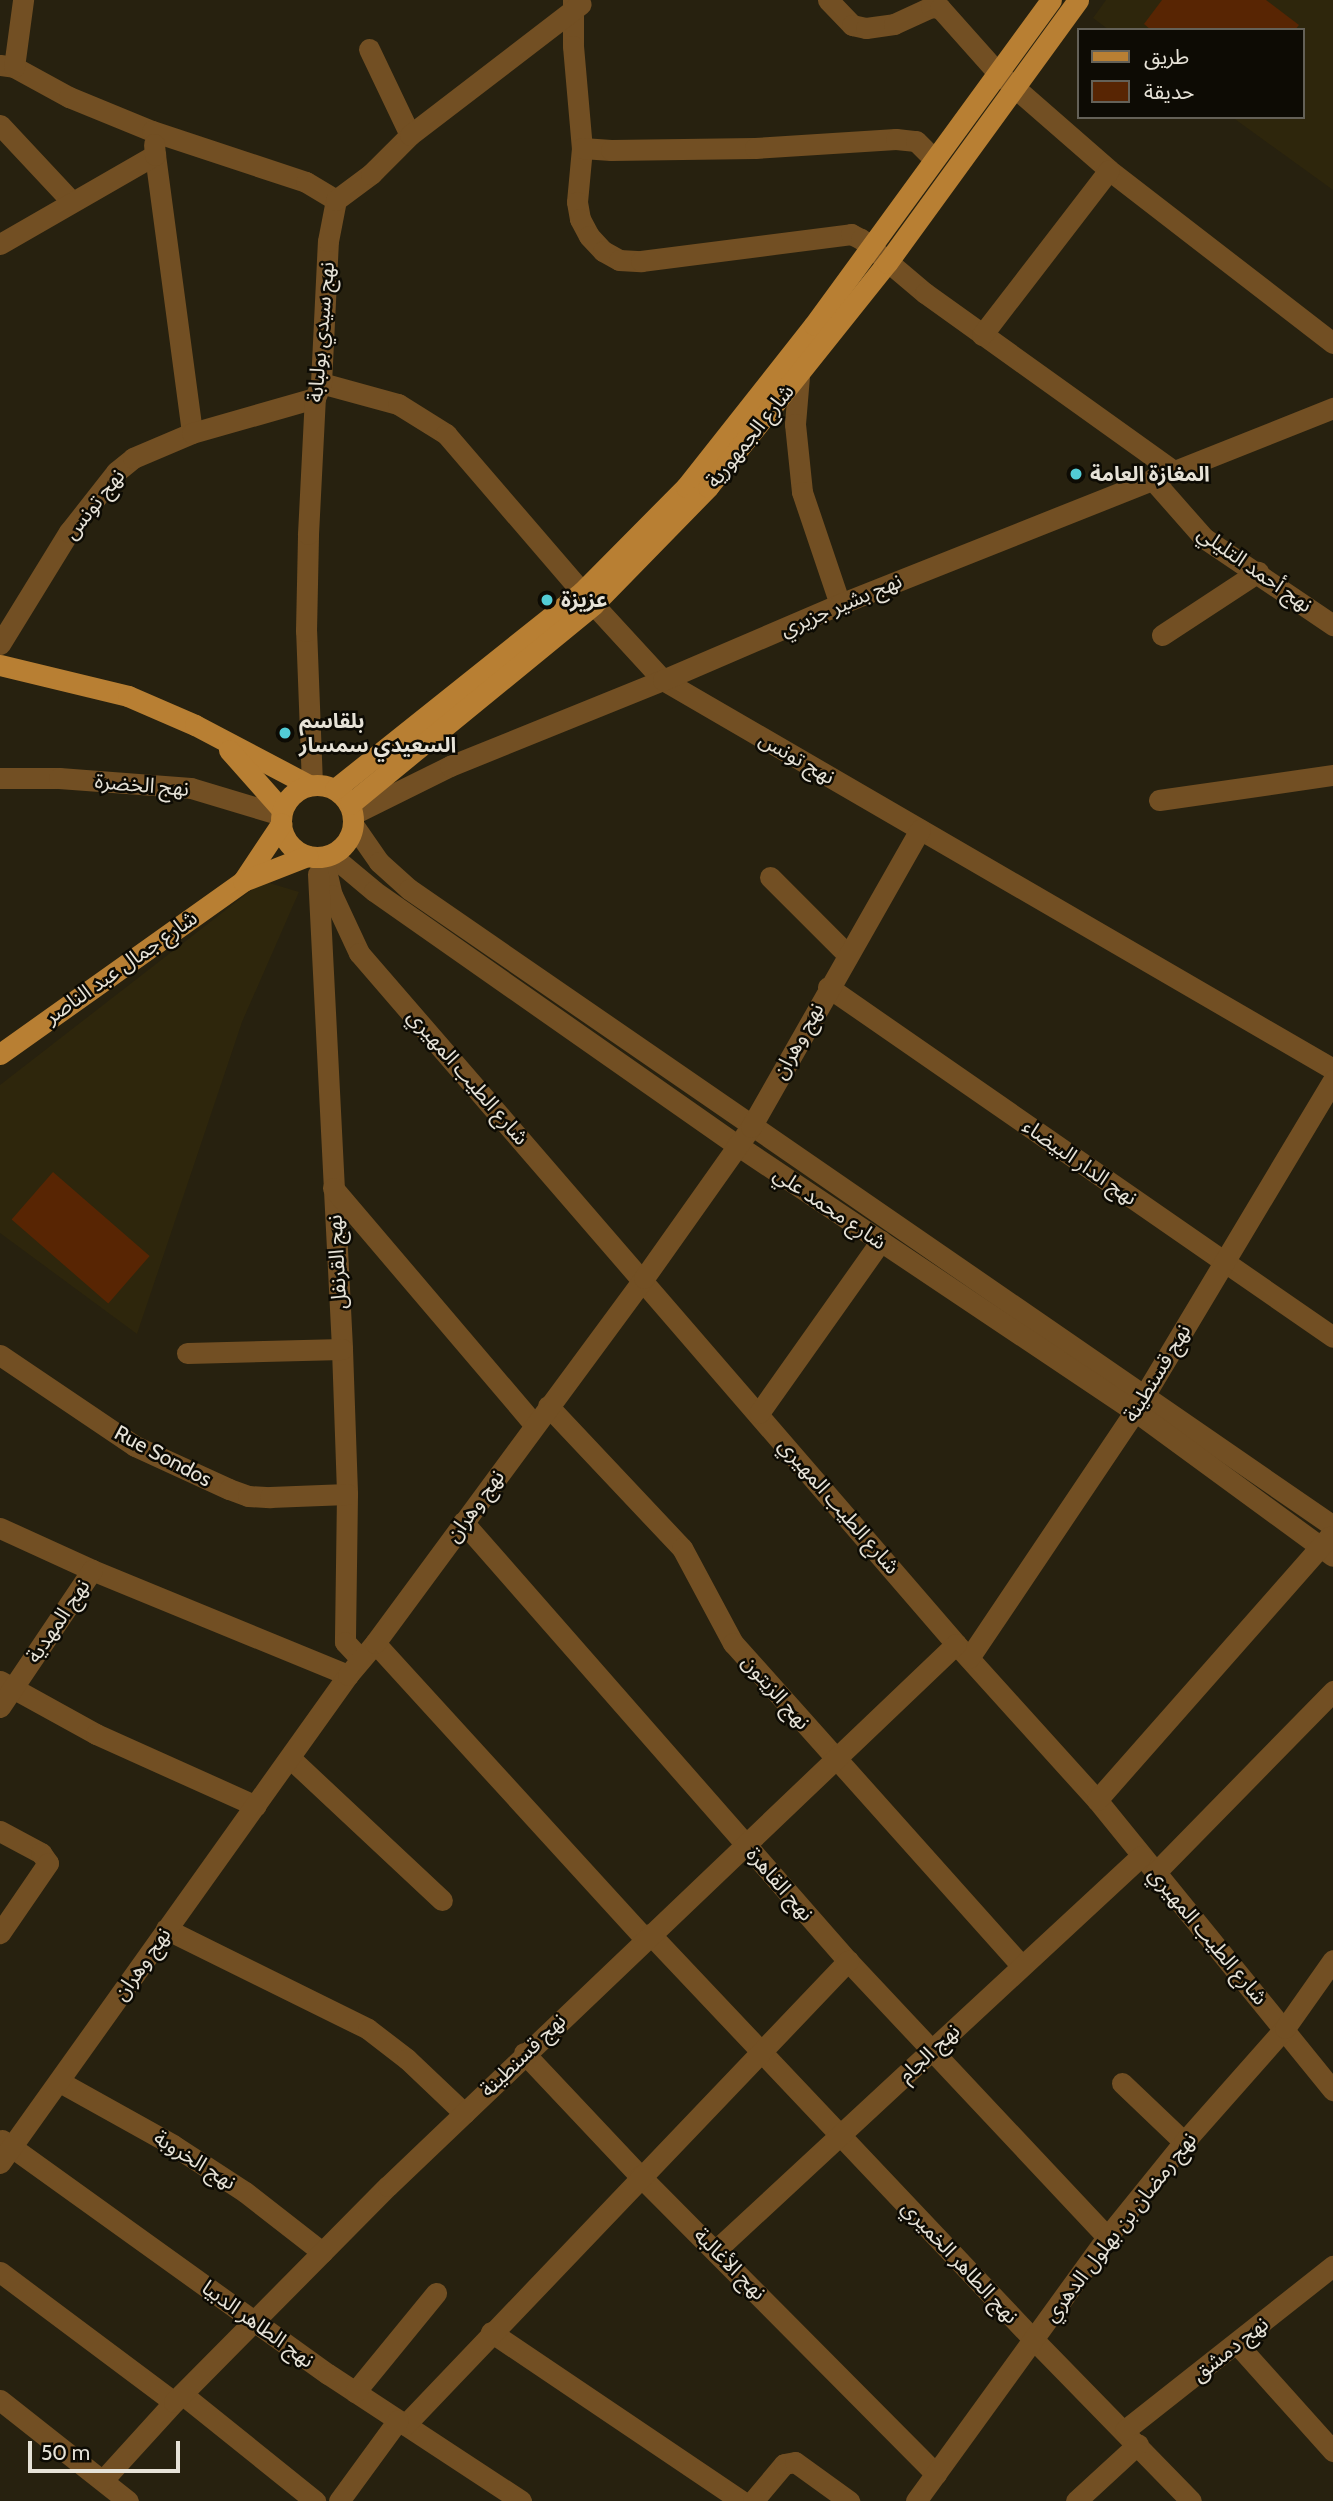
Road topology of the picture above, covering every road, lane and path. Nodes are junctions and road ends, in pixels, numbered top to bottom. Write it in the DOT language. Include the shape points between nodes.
graph roads {
  1 [pos="23,0"];
  2 [pos="828,0"];
  3 [pos="1051,0"];
  4 [pos="1078,0"];
  5 [pos="578,3"];
  6 [pos="369,49"];
  7 [pos="7,66"];
  8 [pos="998,73"];
  9 [pos="1014,88"];
  10 [pos="0,125"];
  11 [pos="152,131"];
  12 [pos="410,135"];
  13 [pos="582,148"];
  14 [pos="155,155"];
  15 [pos="933,158"];
  16 [pos="1109,170"];
  17 [pos="336,201"];
  18 [pos="72,202"];
  19 [pos="0,244"];
  20 [pos="868,246"];
  21 [pos="887,263"];
  22 [pos="982,335"];
  23 [pos="1333,343"];
  24 [pos="799,376"];
  25 [pos="318,391"];
  26 [pos="1333,408"];
  27 [pos="192,433"];
  28 [pos="1175,472"];
  29 [pos="1152,479"];
  30 [pos="1258,572"];
  31 [pos="587,599"];
  32 [pos="840,604"];
  33 [pos="1333,625"];
  34 [pos="1162,635"];
  35 [pos="0,644"];
  36 [pos="0,665"];
  37 [pos="663,680"];
  38 [pos="220,741"];
  39 [pos="1333,775"];
  40 [pos="0,778"];
  41 [pos="311,785"];
  42 [pos="335,789"];
  43 [pos="1159,800"];
  44 [pos="352,815"];
  45 [pos="281,816"];
  46 [pos="920,830"];
  47 [pos="320,856"];
  48 [pos="770,877"];
  49 [pos="243,881"];
  50 [pos="847,954"];
  51 [pos="828,987"];
  52 [pos="0,1054"];
  53 [pos="1333,1069"];
  54 [pos="1333,1080"];
  55 [pos="751,1127"];
  56 [pos="737,1145"];
  57 [pos="333,1188"];
  58 [pos="881,1241"];
  59 [pos="1224,1263"];
  60 [pos="643,1278"];
  61 [pos="1333,1336"];
  62 [pos="342,1349"];
  63 [pos="187,1353"];
  64 [pos="0,1355"];
  65 [pos="1139,1403"];
  66 [pos="548,1405"];
  67 [pos="759,1413"];
  68 [pos="534,1424"];
  69 [pos="347,1494"];
  70 [pos="463,1522"];
  71 [pos="1333,1526"];
  72 [pos="0,1528"];
  73 [pos="1329,1545"];
  74 [pos="92,1570"];
  75 [pos="375,1643"];
  76 [pos="963,1651"];
  77 [pos="354,1667"];
  78 [pos="7,1684"];
  79 [pos="1333,1691"];
  80 [pos="0,1707"];
  81 [pos="290,1758"];
  82 [pos="834,1759"];
  83 [pos="1097,1800"];
  84 [pos="256,1806"];
  85 [pos="0,1831"];
  86 [pos="746,1845"];
  87 [pos="1141,1856"];
  88 [pos="1155,1873"];
  89 [pos="442,1900"];
  90 [pos="166,1929"];
  91 [pos="0,1933"];
  92 [pos="648,1937"];
  93 [pos="1333,1960"];
  94 [pos="848,1961"];
  95 [pos="1022,1966"];
  96 [pos="1285,2028"];
  97 [pos="760,2051"];
  98 [pos="931,2051"];
  99 [pos="524,2053"];
  100 [pos="60,2082"];
  101 [pos="1122,2083"];
  102 [pos="1333,2090"];
  103 [pos="464,2113"];
  104 [pos="840,2135"];
  105 [pos="1184,2142"];
  106 [pos="4,2149"];
  107 [pos="640,2176"];
  108 [pos="1107,2237"];
  109 [pos="716,2250"];
  110 [pos="322,2252"];
  111 [pos="1333,2266"];
  112 [pos="0,2272"];
  113 [pos="436,2293"];
  114 [pos="254,2320"];
  115 [pos="491,2332"];
  116 [pos="1033,2339"];
  117 [pos="1237,2344"];
  118 [pos="355,2392"];
  119 [pos="178,2398"];
  120 [pos="0,2400"];
  121 [pos="402,2423"];
  122 [pos="1132,2437"];
  123 [pos="1333,2451"];
  124 [pos="103,2480"];
  125 [pos="928,2492"];
  126 [pos="128,2501"];
  127 [pos="315,2501"];
  128 [pos="339,2501"];
  129 [pos="521,2501"];
  130 [pos="742,2501"];
  131 [pos="753,2501"];
  132 [pos="849,2501"];
  133 [pos="1076,2501"];
  134 [pos="1191,2501"];
  1 -- 7 [label="street"];
  2 -- 8 [label="street" via="852,24 866,28 894,24 936,7"];
  3 -- 8 [label="main road, شارع الجمهورية"];
  4 -- 9 [label="main road, شارع الجمهورية"];
  5 -- 12 [label="street"];
  5 -- 13 [label="street" via="575,73"];
  6 -- 12 [label="street"];
  7 -- 11 [label="street"];
  8 -- 9 [label="street"];
  8 -- 15 [label="main road, شارع الجمهورية"];
  9 -- 16 [label="street"];
  9 -- 21 [label="main road, شارع الجمهورية"];
  10 -- 18 [label="street"];
  11 -- 14 [label="street"];
  11 -- 17 [label="street" via="306,182"];
  12 -- 17 [label="street"];
  13 -- 15 [label="street" via="755,148 896,139 916,141"];
  13 -- 20 [label="street" via="580,219 603,251 619,260 641,261 841,233"];
  14 -- 18 [label="street"];
  14 -- 27 [label="street"];
  15 -- 20 [label="main road, شارع الجمهورية"];
  16 -- 22 [label="street"];
  16 -- 23 [label="street"];
  17 -- 25 [label="street, نهج سيدي بولبابة" via="328,241"];
  18 -- 19 [label="street"];
  20 -- 21 [label="street"];
  20 -- 31 [label="main road, شارع الجمهورية" via="814,325 686,487"];
  21 -- 22 [label="street"];
  21 -- 24 [label="main road, شارع الجمهورية"];
  22 -- 28 [label="street"];
  24 -- 31 [label="main road, شارع الجمهورية" via="708,488"];
  24 -- 32 [label="street" via="795,424 802,492"];
  25 -- 27 [label="street, نهج تونس"];
  25 -- 31 [label="street, نهج تونس" via="398,404 446,434"];
  25 -- 41 [label="street, نهج سيدي بولبابة" via="306,631"];
  26 -- 28 [label="street, نهج بشير جزيري"];
  27 -- 35 [label="street, نهج تونس" via="161,443 116,471 69,532"];
  28 -- 29 [label="street, نهج بشير جزيري"];
  29 -- 30 [label="street, نهج أحمد التليلي" via="1204,538"];
  29 -- 32 [label="street, نهج بشير جزيري"];
  30 -- 33 [label="street, نهج أحمد التليلي"];
  30 -- 34 [label="street"];
  31 -- 37 [label="street, نهج تونس"];
  31 -- 42 [label="main road, شارع الجمهورية"];
  31 -- 44 [label="main road, شارع الجمهورية"];
  32 -- 37 [label="street, نهج بشير جزيري"];
  36 -- 38 [label="main road" via="128,696 179,717"];
  37 -- 44 [label="street, نهج بشير جزيري" via="450,766"];
  37 -- 46 [label="street, نهج تونس"];
  38 -- 41 [label="main road"];
  38 -- 45 [label="main road"];
  39 -- 43 [label="street"];
  40 -- 45 [label="street, نهج الخضرة" via="191,788"];
  41 -- 42 [label="main road"];
  41 -- 45 [label="main road" via="288,798"];
  42 -- 44 [label="main road"];
  44 -- 47 [label="main road" via="342,848"];
  44 -- 55 [label="street, شارع محمد علي" via="379,862 409,890"];
  45 -- 47 [label="main road" via="289,844"];
  45 -- 49 [label="main road, شارع جمال عبد الناصر"];
  46 -- 50 [label="street, نهج وهران"];
  46 -- 53 [label="street, نهج تونس"];
  47 -- 49 [label="main road, شارع جمال عبد الناصر"];
  47 -- 56 [label="street, شارع محمد علي"];
  47 -- 57 [label="street, نهج القرنفل"];
  47 -- 60 [label="street, شارع الطيب المهيري" via="359,953"];
  48 -- 50 [label="street"];
  49 -- 52 [label="main road, شارع جمال عبد الناصر"];
  50 -- 51 [label="street, نهج وهران"];
  51 -- 55 [label="street, نهج وهران"];
  51 -- 59 [label="street, نهج الدار البيضاء"];
  54 -- 59 [label="street, نهج قسنطينة"];
  55 -- 56 [label="street, نهج وهران"];
  55 -- 65 [label="street, شارع محمد علي"];
  56 -- 58 [label="street, شارع محمد علي"];
  56 -- 60 [label="street, نهج وهران"];
  57 -- 62 [label="street, نهج القرنفل"];
  57 -- 68 [label="street"];
  58 -- 65 [label="street, شارع محمد علي"];
  58 -- 67 [label="street"];
  59 -- 61 [label="street, نهج الدار البيضاء"];
  59 -- 65 [label="street, نهج قسنطينة"];
  60 -- 66 [label="street, نهج وهران"];
  60 -- 67 [label="street, شارع الطيب المهيري"];
  62 -- 63 [label="street"];
  62 -- 69 [label="street, نهج القرنفل"];
  64 -- 69 [label="street, Rue Sondos" via="135,1446 229,1489 270,1497"];
  65 -- 71 [label="street, شارع محمد علي"];
  65 -- 73 [label="street, شارع محمد علي"];
  65 -- 76 [label="street, نهج قسنطينة"];
  66 -- 68 [label="street, نهج وهران"];
  66 -- 82 [label="street, نهج الزيتون" via="682,1548 733,1643"];
  67 -- 76 [label="street, شارع الطيب المهيري"];
  68 -- 70 [label="street, نهج وهران"];
  69 -- 77 [label="street, نهج القرنفل" via="345,1642"];
  70 -- 75 [label="street, نهج وهران"];
  70 -- 86 [label="street, نهج القاهرة"];
  72 -- 74 [label="street"];
  73 -- 83 [label="street"];
  74 -- 77 [label="street"];
  74 -- 78 [label="street, نهج المهدية"];
  75 -- 77 [label="street, نهج وهران"];
  75 -- 92 [label="street, نهج الطاهر الخميري"];
  76 -- 82 [label="street, نهج قسنطينة"];
  76 -- 83 [label="street, شارع الطيب المهيري"];
  77 -- 81 [label="street, نهج وهران"];
  78 -- 80 [label="street, نهج المهدية"];
  78 -- 84 [label="street" via="96,1734"];
  79 -- 88 [label="street"];
  81 -- 84 [label="street, نهج وهران"];
  81 -- 89 [label="street"];
  82 -- 86 [label="street, نهج قسنطينة"];
  82 -- 95 [label="street, نهج الزيتون"];
  83 -- 87 [label="street, شارع الطيب المهيري"];
  84 -- 90 [label="street, نهج وهران"];
  85 -- 91 [label="street" via="41,1853 48,1863"];
  86 -- 92 [label="street, نهج قسنطينة"];
  86 -- 94 [label="street, نهج القاهرة"];
  87 -- 88 [label="street, شارع الطيب المهيري"];
  87 -- 95 [label="street, نهج الجام"];
  88 -- 96 [label="street, شارع الطيب المهيري"];
  90 -- 100 [label="street, نهج وهران"];
  90 -- 103 [label="street" via="368,2029"];
  92 -- 97 [label="street, نهج الطاهر الخميري"];
  92 -- 99 [label="street, نهج قسنطينة"];
  93 -- 96 [label="street, نهج رمضان بن بهلول الدهري"];
  94 -- 97 [label="street"];
  94 -- 98 [label="street, نهج القاهرة"];
  95 -- 98 [label="street, نهج الجام"];
  96 -- 102 [label="street, شارع الطيب المهيري"];
  96 -- 105 [label="street, نهج رمضان بن بهلول الدهري"];
  97 -- 104 [label="street, نهج الطاهر الخميري"];
  97 -- 107 [label="street"];
  98 -- 104 [label="street, نهج الجام"];
  98 -- 108 [label="street, نهج القاهرة"];
  99 -- 103 [label="street, نهج قسنطينة"];
  99 -- 107 [label="street, نهج الأغالبة"];
  100 -- 106 [label="street, نهج وهران"];
  100 -- 110 [label="street, نهج الخروبة" via="173,2145 245,2192"];
  101 -- 105 [label="street"];
  103 -- 110 [label="street, نهج قسنطينة"];
  104 -- 109 [label="street, نهج الجام"];
  104 -- 116 [label="street, نهج الطاهر الخميري"];
  105 -- 108 [label="street, نهج رمضان بن بهلول الدهري"];
  106 -- 114 [label="street, نهج الطاهر الدبيا"];
  107 -- 109 [label="street, نهج الأغالبة"];
  107 -- 115 [label="street"];
  108 -- 116 [label="street, نهج رمضان بن بهلول الدهري"];
  109 -- 125 [label="street, نهج الأغالبة"];
  110 -- 114 [label="street, نهج قسنطينة"];
  111 -- 117 [label="street, نهج دمشق"];
  112 -- 119 [label="street"];
  113 -- 118 [label="street"];
  114 -- 118 [label="street, نهج الطاهر الدبيا"];
  114 -- 119 [label="street, نهج قسنطينة"];
  115 -- 121 [label="street"];
  115 -- 130 [label="street"];
  116 -- 122 [label="street, نهج الطاهر الخميري"];
  116 -- 125 [label="street, نهج رمضان بن بهلول الدهري"];
  117 -- 122 [label="street, نهج دمشق"];
  117 -- 123 [label="street"];
  118 -- 121 [label="street, نهج الطاهر الدبيا"];
  119 -- 124 [label="street, نهج قسنطينة"];
  119 -- 127 [label="street"];
  120 -- 124 [label="street"];
  121 -- 128 [label="street"];
  121 -- 129 [label="street, نهج الطاهر الدبيا"];
  122 -- 133 [label="street, نهج دمشق"];
  122 -- 134 [label="street, نهج الطاهر الخميري"];
  124 -- 126 [label="street"];
  131 -- 132 [label="street" via="784,2464 794,2462"];
}
